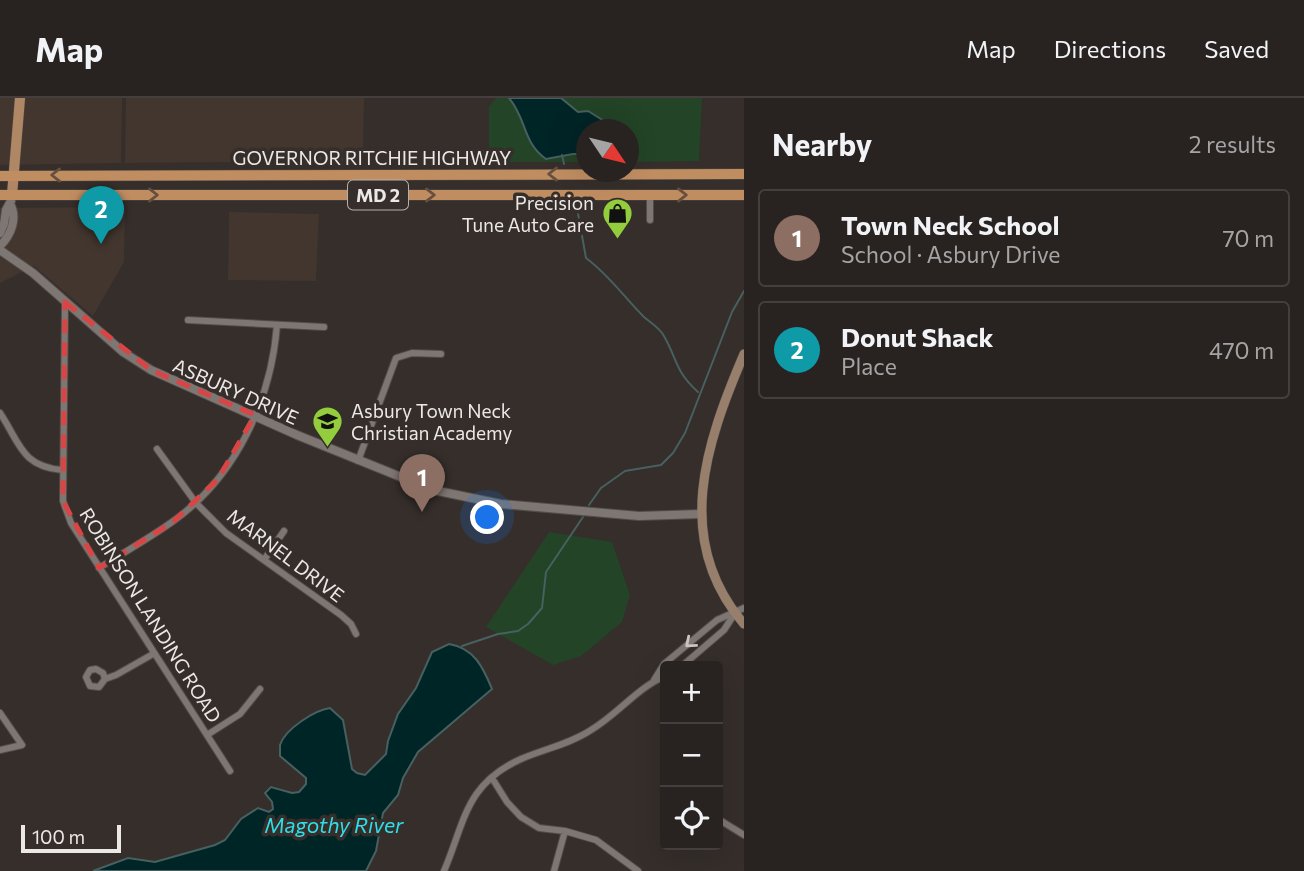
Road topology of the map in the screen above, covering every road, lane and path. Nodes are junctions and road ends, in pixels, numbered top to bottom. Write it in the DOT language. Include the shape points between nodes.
graph roads {
  1 [pos="20,98"];
  2 [pos="744,174"];
  3 [pos="0,176"];
  4 [pos="13,176"];
  5 [pos="0,195"];
  6 [pos="650,195"];
  7 [pos="744,195"];
  8 [pos="11,200"];
  9 [pos="650,220"];
  10 [pos="0,233"];
  11 [pos="0,248"];
  12 [pos="65,302"];
  13 [pos="188,320"];
  14 [pos="277,326"];
  15 [pos="324,327"];
  16 [pos="441,354"];
  17 [pos="744,354"];
  18 [pos="0,413"];
  19 [pos="255,415"];
  20 [pos="157,449"];
  21 [pos="358,461"];
  22 [pos="62,470"];
  23 [pos="196,503"];
  24 [pos="701,514"];
  25 [pos="284,531"];
  26 [pos="264,560"];
  27 [pos="99,568"];
  28 [pos="744,608"];
  29 [pos="735,614"];
  30 [pos="744,624"];
  31 [pos="355,634"];
  32 [pos="153,654"];
  33 [pos="688,661"];
  34 [pos="660,678"];
  35 [pos="105,679"];
  36 [pos="653,681"];
  37 [pos="260,689"];
  38 [pos="0,713"];
  39 [pos="207,735"];
  40 [pos="0,750"];
  41 [pos="230,771"];
  42 [pos="492,778"];
  43 [pos="723,822"];
  44 [pos="565,831"];
  45 [pos="744,835"];
  46 [pos="444,871"];
  47 [pos="554,871"];
  48 [pos="638,871"];
  1 -- 4 [label="main road"];
  2 -- 4 [label="highway, GOVERNOR RITCHIE HIGHWAY / MD 2, one-way"];
  3 -- 4 [label="highway, GOVERNOR RITCHIE HIGHWAY / MD 2"];
  4 -- 8 [label="main road"];
  5 -- 8 [label="highway, GOVERNOR RITCHIE HIGHWAY / MD 2"];
  6 -- 7 [label="highway, GOVERNOR RITCHIE HIGHWAY / MD 2, one-way"];
  8 -- 6 [label="highway, GOVERNOR RITCHIE HIGHWAY / MD 2, one-way"];
  6 -- 9 [label="street"];
  8 -- 10 [label="street"];
  8 -- 11 [label="street" via="11,228"];
  11 -- 12 [label="street, ASBURY DRIVE"];
  12 -- 19 [label="street, ASBURY DRIVE" via="150,370"];
  12 -- 22 [label="street, ROBINSON LANDING ROAD"];
  13 -- 14 [label="street"];
  14 -- 15 [label="street"];
  14 -- 19 [label="street" via="274,359"];
  16 -- 21 [label="street" via="412,353 396,358"];
  17 -- 24 [label="main road" via="711,438"];
  18 -- 22 [label="street" via="33,463"];
  19 -- 21 [label="street, ASBURY DRIVE"];
  19 -- 23 [label="street" via="233,459"];
  20 -- 23 [label="street, MARNEL DRIVE"];
  21 -- 24 [label="street, ASBURY DRIVE" via="433,490 501,504 639,516"];
  22 -- 27 [label="street, ROBINSON LANDING ROAD" via="63,501 71,523"];
  23 -- 26 [label="street, MARNEL DRIVE" via="226,533"];
  23 -- 27 [label="street"];
  24 -- 29 [label="main road" via="709,560"];
  25 -- 26 [label="street"];
  26 -- 31 [label="street, MARNEL DRIVE" via="341,615"];
  27 -- 32 [label="street, ROBINSON LANDING ROAD"];
  28 -- 29 [label="street"];
  29 -- 30 [label="main road"];
  29 -- 33 [label="street" via="724,630"];
  29 -- 36 [label="street, one-way" via="717,620 664,664"];
  32 -- 35 [label="street"];
  32 -- 39 [label="street, ROBINSON LANDING ROAD"];
  34 -- 36 [label="street"];
  36 -- 42 [label="street" via="582,736 522,759"];
  37 -- 39 [label="street" via="240,713"];
  38 -- 40 [label="street" via="22,745"];
  39 -- 41 [label="street, ROBINSON LANDING ROAD"];
  42 -- 44 [label="street" via="521,817 539,828"];
  42 -- 46 [label="street" via="465,812"];
  43 -- 45 [label="street"];
  44 -- 47 [label="street"];
  44 -- 48 [label="street" via="596,840"];
}
